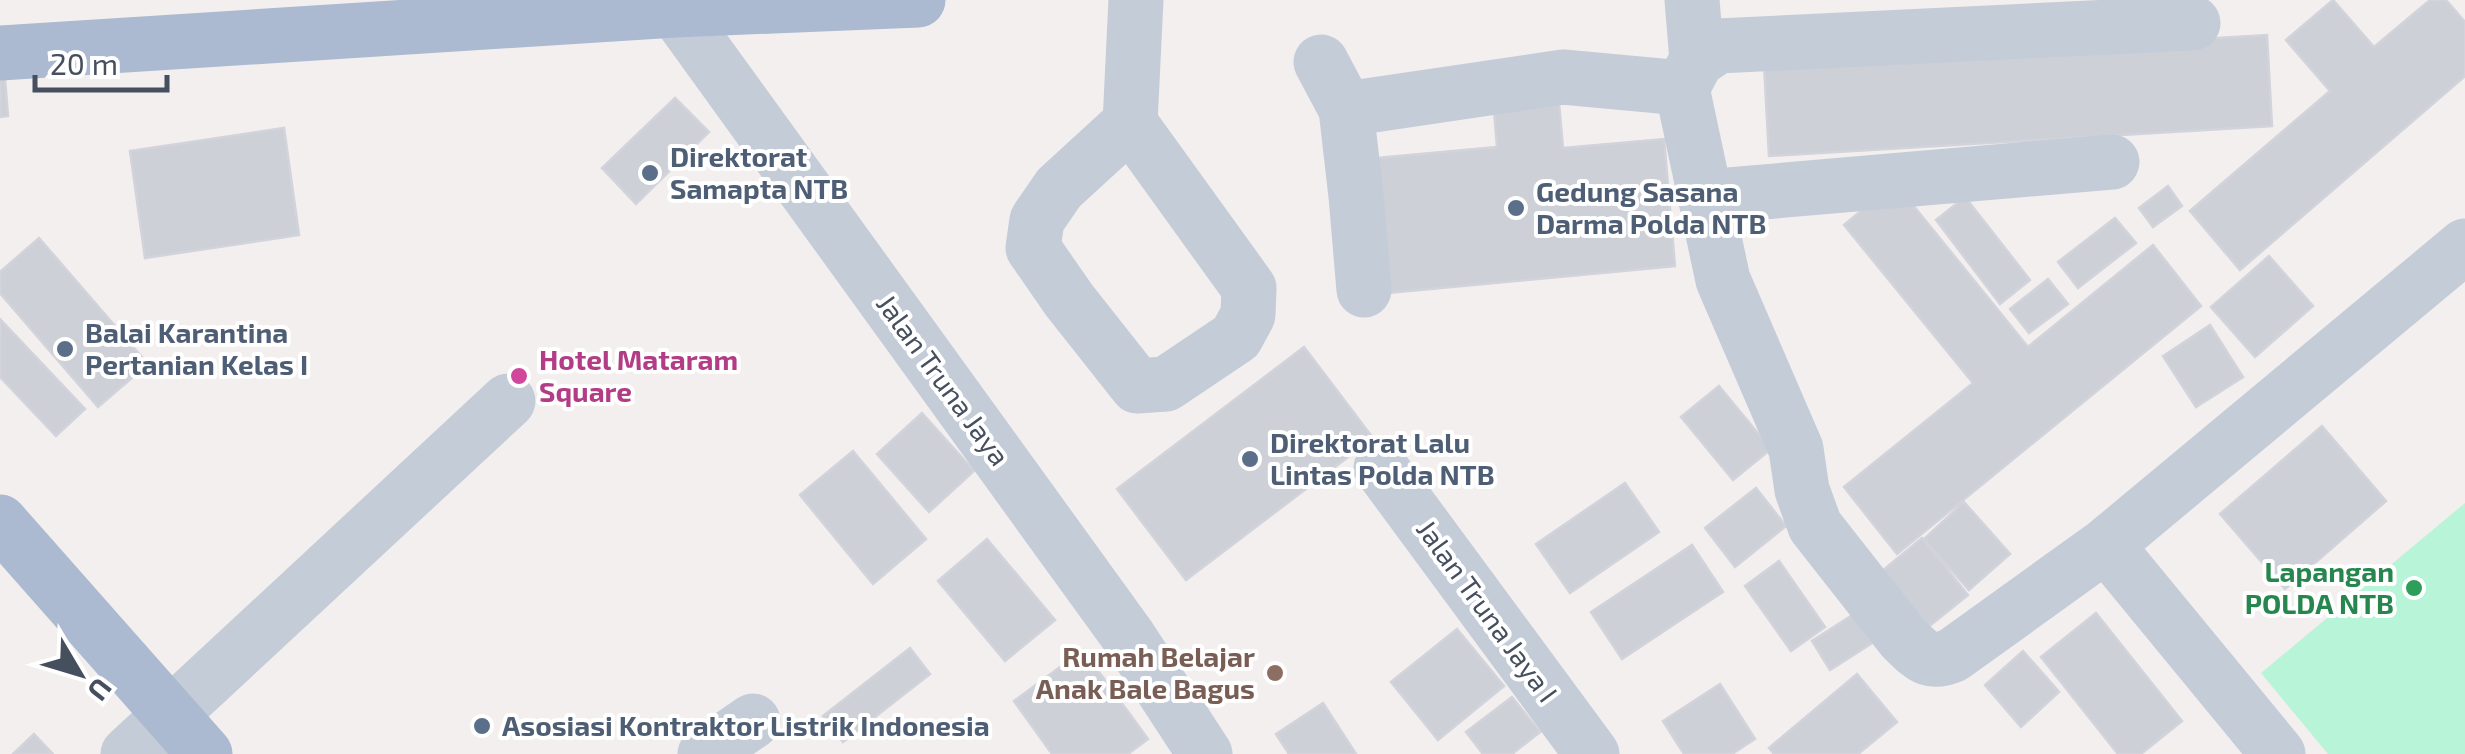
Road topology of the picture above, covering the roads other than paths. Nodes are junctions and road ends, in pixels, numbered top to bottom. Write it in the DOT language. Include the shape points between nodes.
graph roads {
  1 [pos="918,0"];
  2 [pos="1136,0"];
  3 [pos="1692,0"];
  4 [pos="799,2"];
  5 [pos="675,10"];
  6 [pos="2193,23"];
  7 [pos="0,53"];
  8 [pos="1689,74"];
  9 [pos="1130,123"];
  10 [pos="2112,162"];
  11 [pos="1705,197"];
  12 [pos="2465,246"];
  13 [pos="1364,290"];
  14 [pos="508,401"];
  15 [pos="1381,468"];
  16 [pos="0,522"];
  17 [pos="2106,545"];
  18 [pos="753,721"];
  19 [pos="188,735"];
  20 [pos="128,754"];
  21 [pos="705,754"];
  22 [pos="1204,754"];
  23 [pos="1592,754"];
  24 [pos="2278,754"];
  1 -- 4 [label="main road"];
  2 -- 9 [label="street"];
  3 -- 8 [label="street"];
  4 -- 5 [label="main road"];
  5 -- 7 [label="main road"];
  5 -- 22 [label="street, Jalan Truna Jaya" via="1128,636"];
  6 -- 8 [label="street" via="1718,46"];
  8 -- 11 [label="street"];
  8 -- 13 [label="street" via="1333,86 1356,196"];
  9 -- 9 [label="street" via="1250,288 1248,316 1236,338 1166,384 1137,386 1033,248 1037,220 1059,188"];
  10 -- 11 [label="street"];
  11 -- 17 [label="street" via="1723,280 1796,449 1815,526 1916,650 1927,659 1954,656"];
  12 -- 17 [label="street"];
  14 -- 19 [label="street"];
  15 -- 23 [label="street, Jalan Truna Jaya I"];
  16 -- 19 [label="main road"];
  17 -- 24 [label="street"];
  18 -- 21 [label="street"];
  19 -- 20 [label="street"];
}
